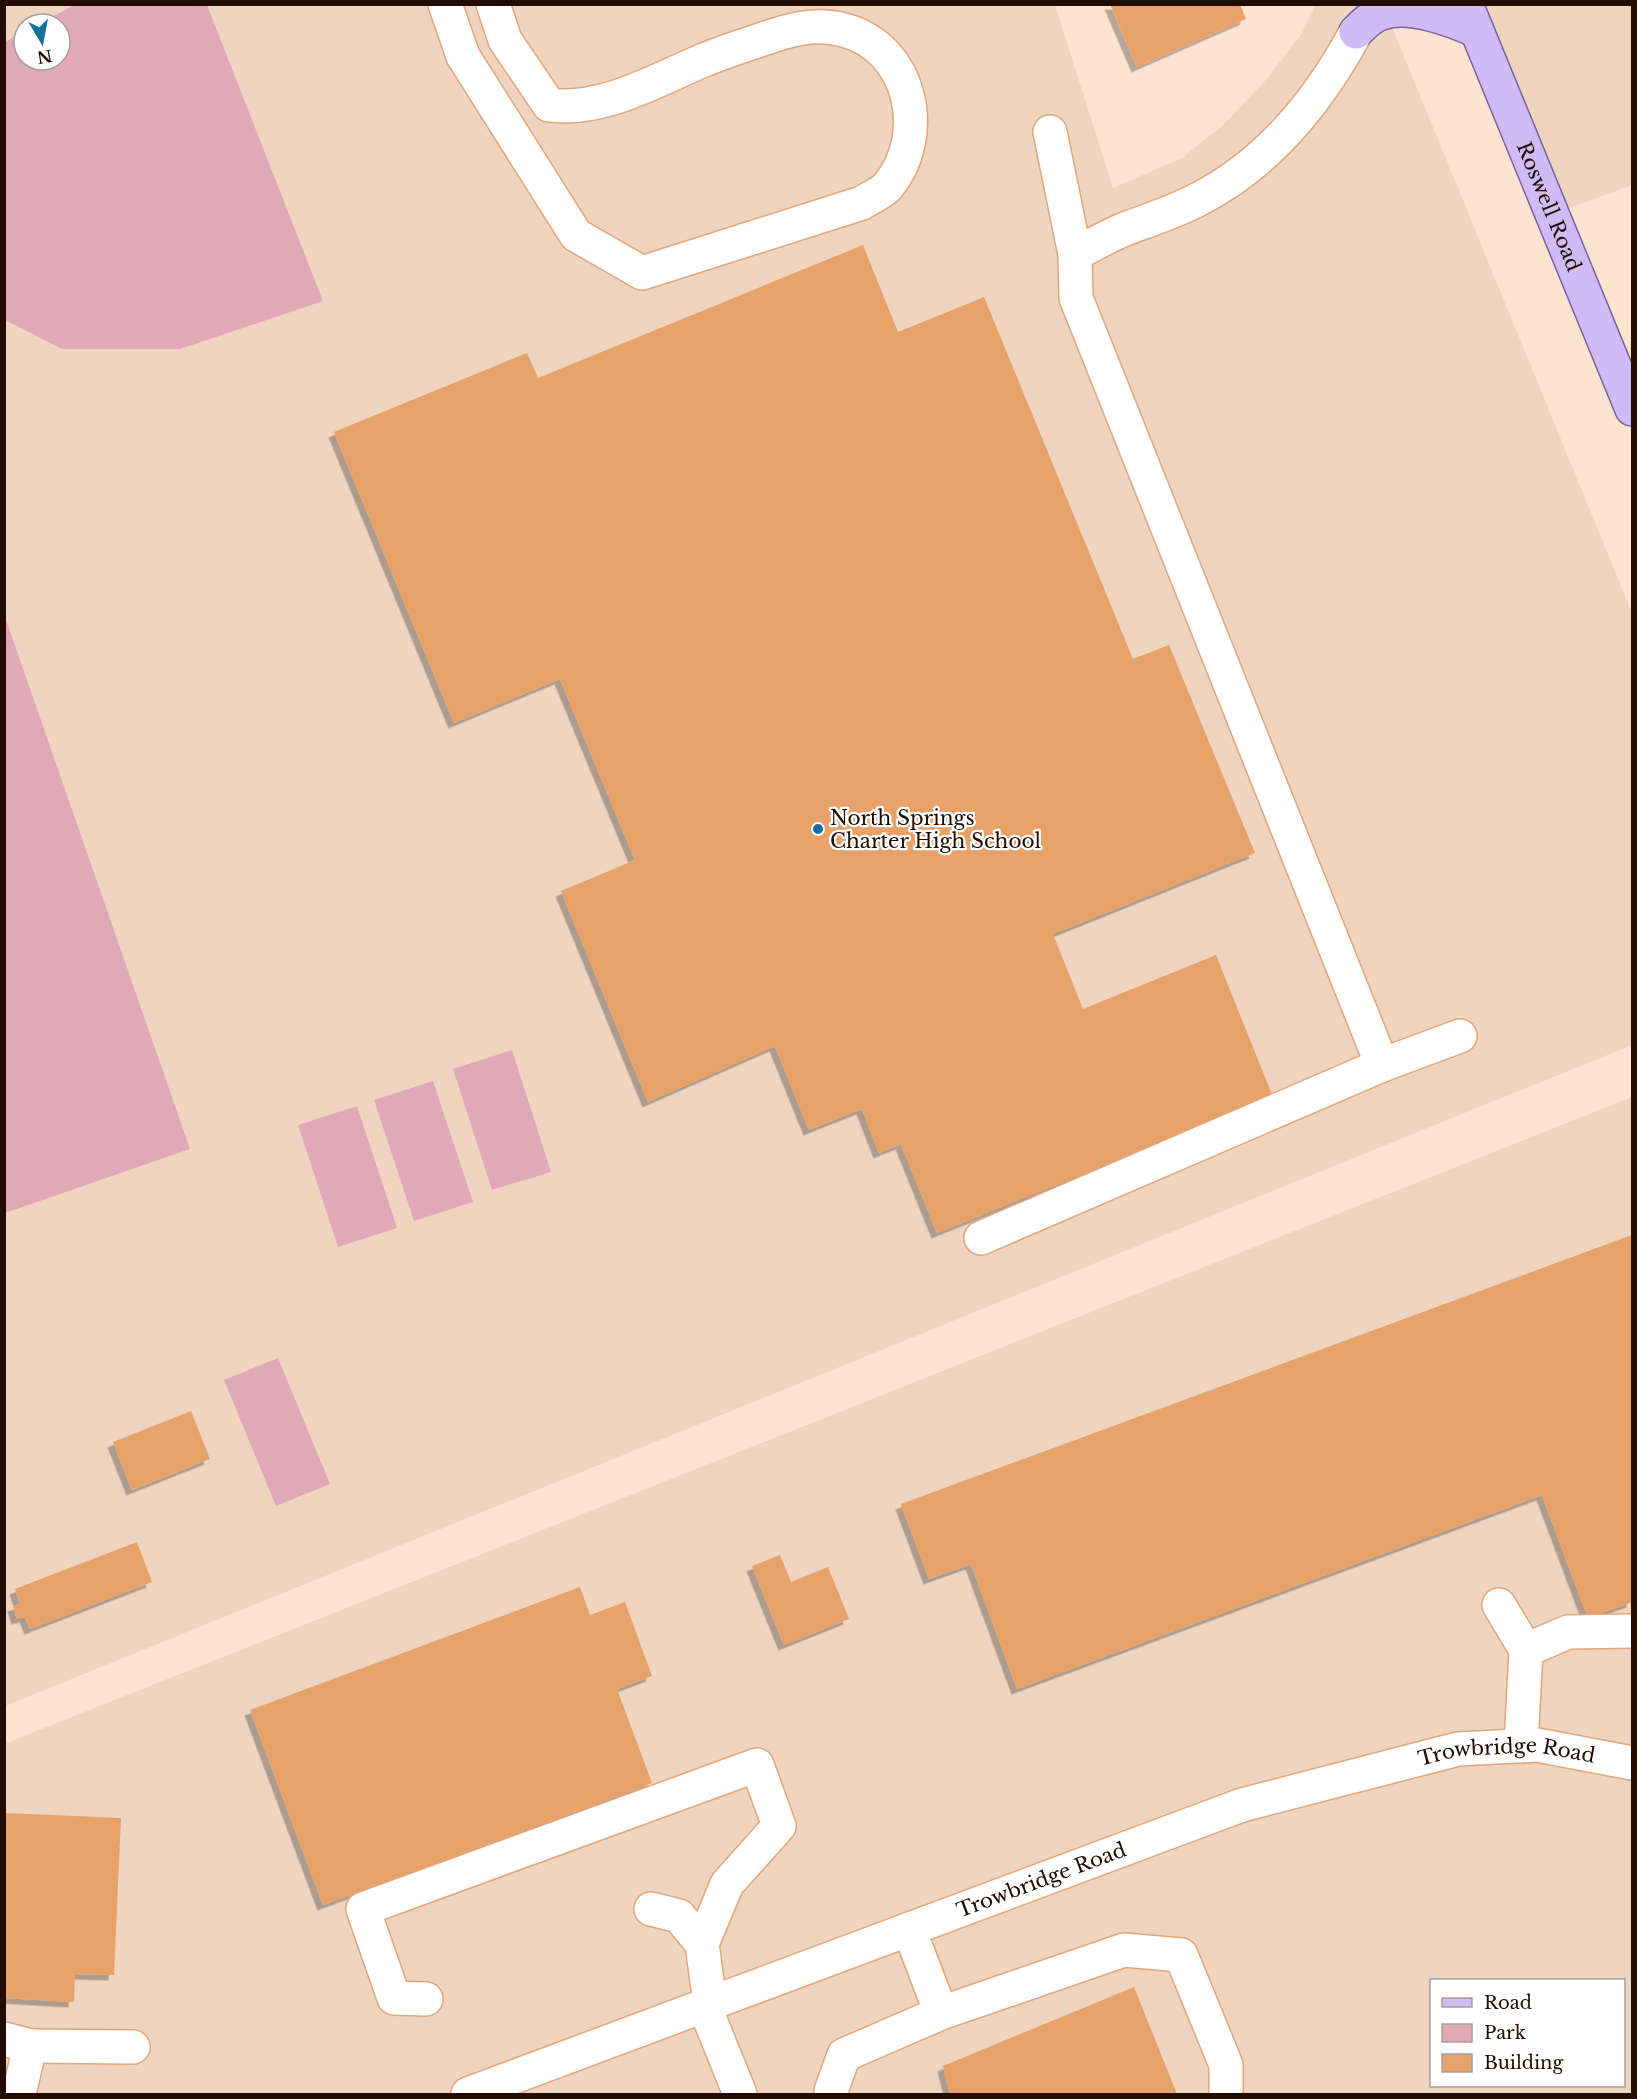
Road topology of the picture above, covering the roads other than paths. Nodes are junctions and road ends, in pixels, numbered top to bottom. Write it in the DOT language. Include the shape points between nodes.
graph roads {
  1 [pos="445,4"];
  2 [pos="493,4"];
  3 [pos="1360,18"];
  4 [pos="1471,18"];
  5 [pos="1050,132"];
  6 [pos="1075,254"];
  7 [pos="1632,409"];
  8 [pos="1460,1036"];
  9 [pos="1382,1065"];
  10 [pos="981,1238"];
  11 [pos="1499,1605"];
  12 [pos="1632,1631"];
  13 [pos="1526,1650"];
  14 [pos="1521,1746"];
  15 [pos="1632,1763"];
  16 [pos="651,1909"];
  17 [pos="909,1929"];
  18 [pos="702,1944"];
  19 [pos="426,1999"];
  20 [pos="707,2004"];
  21 [pos="942,2013"];
  22 [pos="17,2043"];
  23 [pos="133,2047"];
  24 [pos="19,2094"];
  25 [pos="468,2094"];
  26 [pos="740,2094"];
  27 [pos="832,2094"];
  28 [pos="1226,2094"];
  1 -- 2 [label="street" via="463,56 576,235 642,273 862,203 887,188 909,147 910,106 895,66 881,49 846,30 817,25 796,28 708,58 617,96 566,107 549,105 506,40"];
  3 -- 4 [label="main road" via="1398,11"];
  3 -- 6 [label="street" via="1329,79 1301,116 1244,169 1198,200"];
  4 -- 7 [label="main road, Roswell Road"];
  5 -- 6 [label="street"];
  6 -- 9 [label="street" via="1076,298"];
  8 -- 9 [label="street"];
  9 -- 10 [label="street"];
  11 -- 13 [label="street"];
  12 -- 13 [label="street" via="1568,1632"];
  13 -- 14 [label="street"];
  14 -- 15 [label="street, Trowbridge Road" via="1537,1745"];
  14 -- 17 [label="street, Trowbridge Road" via="1458,1749 1242,1805"];
  16 -- 18 [label="street" via="679,1916"];
  17 -- 20 [label="street, Trowbridge Road"];
  17 -- 21 [label="street"];
  18 -- 19 [label="street" via="727,1884 779,1826 757,1765 363,1909 394,1998"];
  18 -- 20 [label="street"];
  20 -- 25 [label="street, Trowbridge Road"];
  20 -- 26 [label="street"];
  21 -- 27 [label="street" via="844,2055"];
  21 -- 28 [label="street" via="1124,1950 1180,1955 1226,2065"];
  22 -- 23 [label="street"];
  22 -- 24 [label="street"];
}
